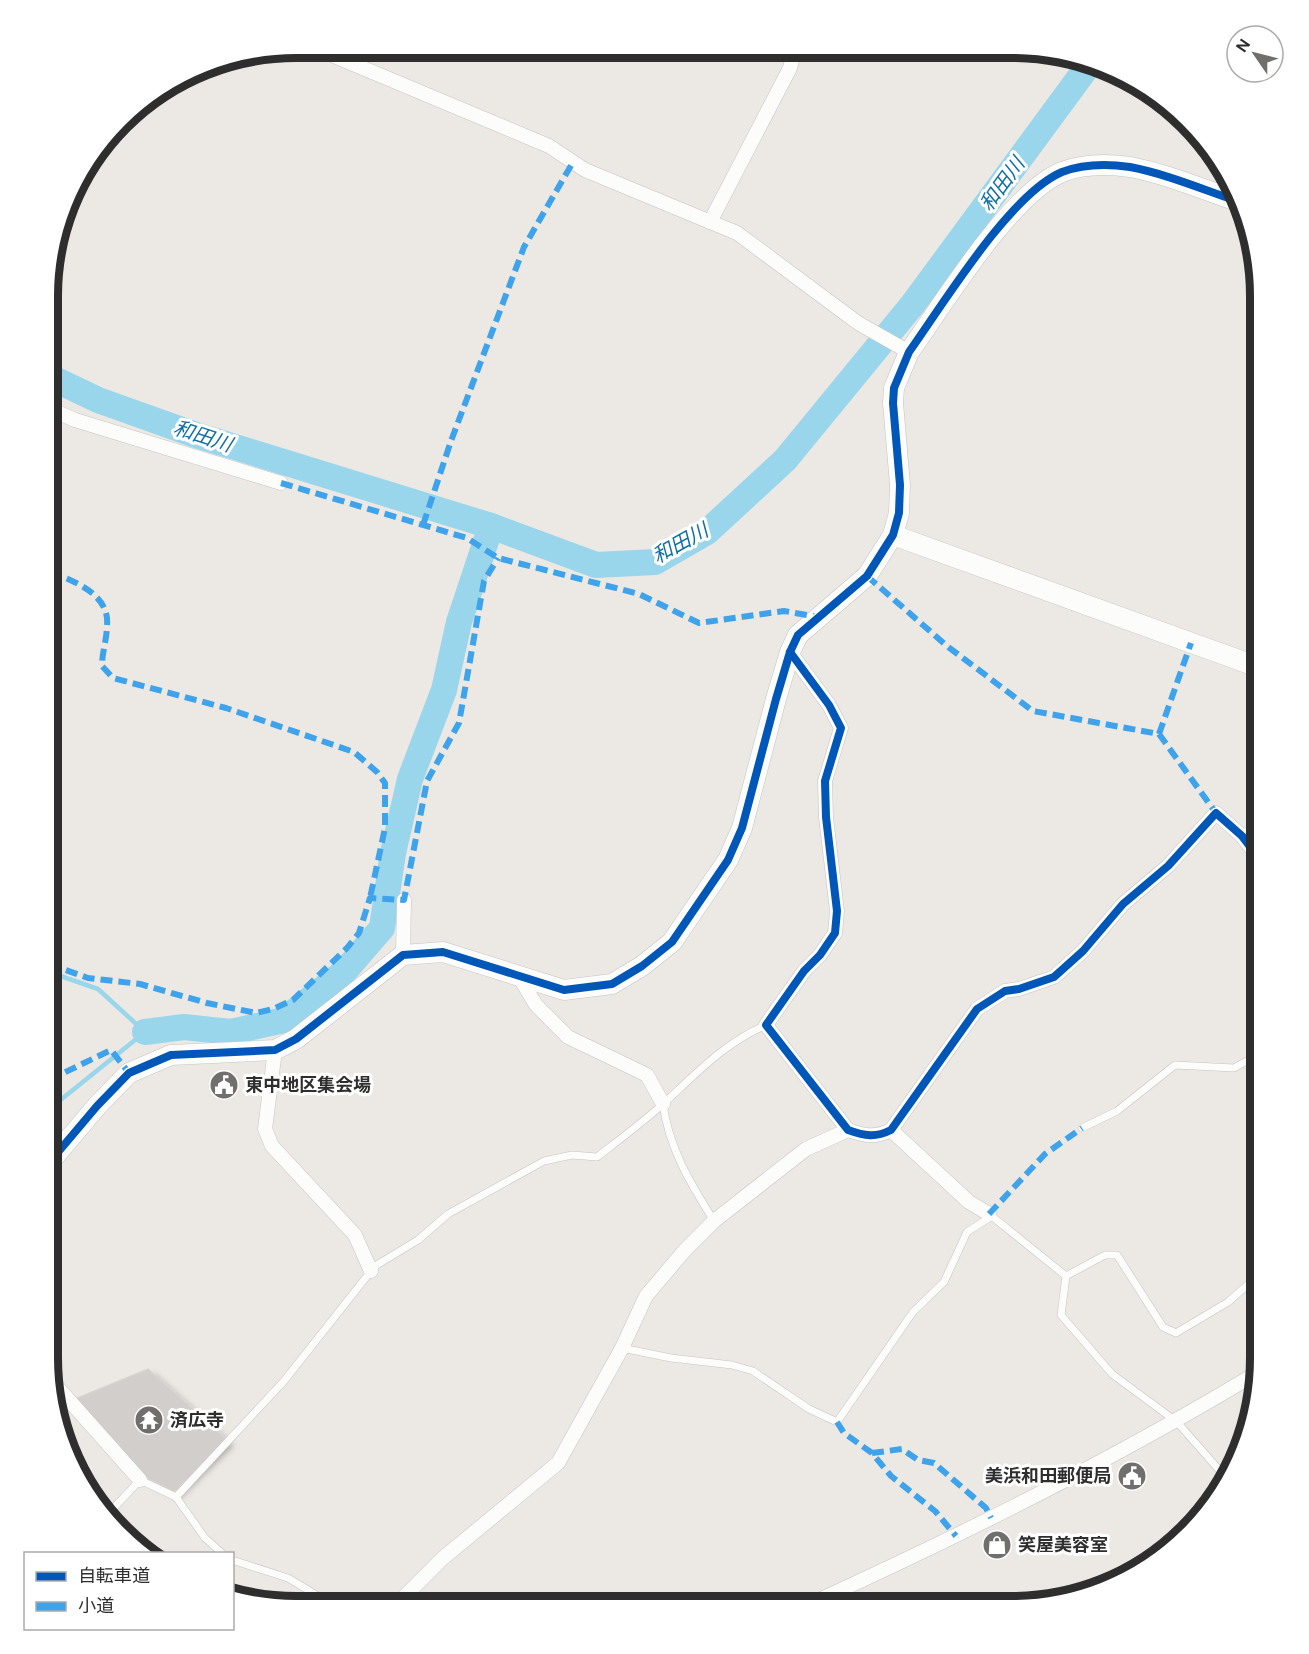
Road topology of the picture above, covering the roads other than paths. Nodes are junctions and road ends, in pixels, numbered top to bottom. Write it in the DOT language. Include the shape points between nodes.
graph roads {
  1 [pos="339,58"];
  2 [pos="793,58"];
  3 [pos="1229,197"];
  4 [pos="710,222"];
  5 [pos="904,349"];
  6 [pos="58,413"];
  7 [pos="281,483"];
  8 [pos="893,535"];
  9 [pos="790,652"];
  10 [pos="1250,664"];
  11 [pos="1250,835"];
  12 [pos="1242,836"];
  13 [pos="1250,847"];
  14 [pos="404,900"];
  15 [pos="404,955"];
  16 [pos="518,975"];
  17 [pos="766,1025"];
  18 [pos="275,1050"];
  19 [pos="1250,1059"];
  20 [pos="663,1104"];
  21 [pos="1082,1128"];
  22 [pos="848,1130"];
  23 [pos="891,1130"];
  24 [pos="58,1152"];
  25 [pos="990,1215"];
  26 [pos="714,1221"];
  27 [pos="371,1271"];
  28 [pos="1066,1276"];
  29 [pos="1250,1283"];
  30 [pos="622,1347"];
  31 [pos="1249,1378"];
  32 [pos="61,1392"];
  33 [pos="1177,1422"];
  34 [pos="1221,1472"];
  35 [pos="140,1480"];
  36 [pos="176,1497"];
  37 [pos="113,1508"];
  38 [pos="221,1552"];
  39 [pos="234,1561"];
  40 [pos="318,1596"];
  41 [pos="405,1596"];
  42 [pos="828,1596"];
  1 -- 4 [label="street" via="549,146 585,170"];
  2 -- 4 [label="street"];
  3 -- 5 [label="street" via="1131,167 1078,167 1062,173 1023,199"];
  4 -- 5 [label="street" via="737,233 858,323"];
  5 -- 8 [label="street" via="893,403 900,485"];
  6 -- 7 [label="street"];
  8 -- 9 [label="street" via="867,576 798,635"];
  8 -- 10 [label="street"];
  9 -- 16 [label="street" via="742,828 728,860 672,942 612,984 564,990"];
  9 -- 17 [label="street" via="841,728 825,780 836,933"];
  11 -- 12 [label="street"];
  12 -- 13 [label="street"];
  12 -- 23 [label="street" via="1216,813 1168,866 1123,904 1083,951 1054,977 1005,991 977,1009"];
  14 -- 15 [label="street"];
  15 -- 16 [label="street" via="443,952"];
  15 -- 18 [label="street" via="296,1039"];
  16 -- 20 [label="street" via="536,1005 568,1037 646,1075"];
  17 -- 20 [label="lane" via="742,1035 718,1053"];
  17 -- 22 [label="street"];
  18 -- 24 [label="street" via="171,1055 129,1073"];
  18 -- 27 [label="street" via="265,1129 272,1146 355,1235"];
  19 -- 21 [label="lane" via="1234,1068 1176,1065 1117,1111"];
  20 -- 26 [label="lane" via="667,1130 686,1178"];
  20 -- 27 [label="lane" via="597,1157 572,1155 544,1161 448,1214 418,1240"];
  22 -- 23 [label="street" via="865,1136 880,1136"];
  22 -- 26 [label="street" via="806,1149"];
  23 -- 25 [label="street" via="960,1194"];
  25 -- 28 [label="lane"];
  25 -- 30 [label="lane" via="967,1232 944,1282 913,1312 837,1422 809,1409 753,1371"];
  26 -- 30 [label="street" via="646,1296"];
  27 -- 36 [label="lane" via="284,1381"];
  28 -- 29 [label="lane" via="1105,1255 1117,1255 1163,1327 1176,1333 1228,1302"];
  28 -- 33 [label="lane" via="1062,1315 1112,1374"];
  30 -- 41 [label="street" via="558,1463 443,1558"];
  31 -- 33 [label="street"];
  32 -- 35 [label="street"];
  33 -- 34 [label="lane"];
  33 -- 42 [label="street" via="918,1555"];
  35 -- 36 [label="lane"];
  35 -- 37 [label="lane"];
  36 -- 38 [label="lane" via="205,1538"];
  39 -- 40 [label="lane" via="288,1578"];
}
